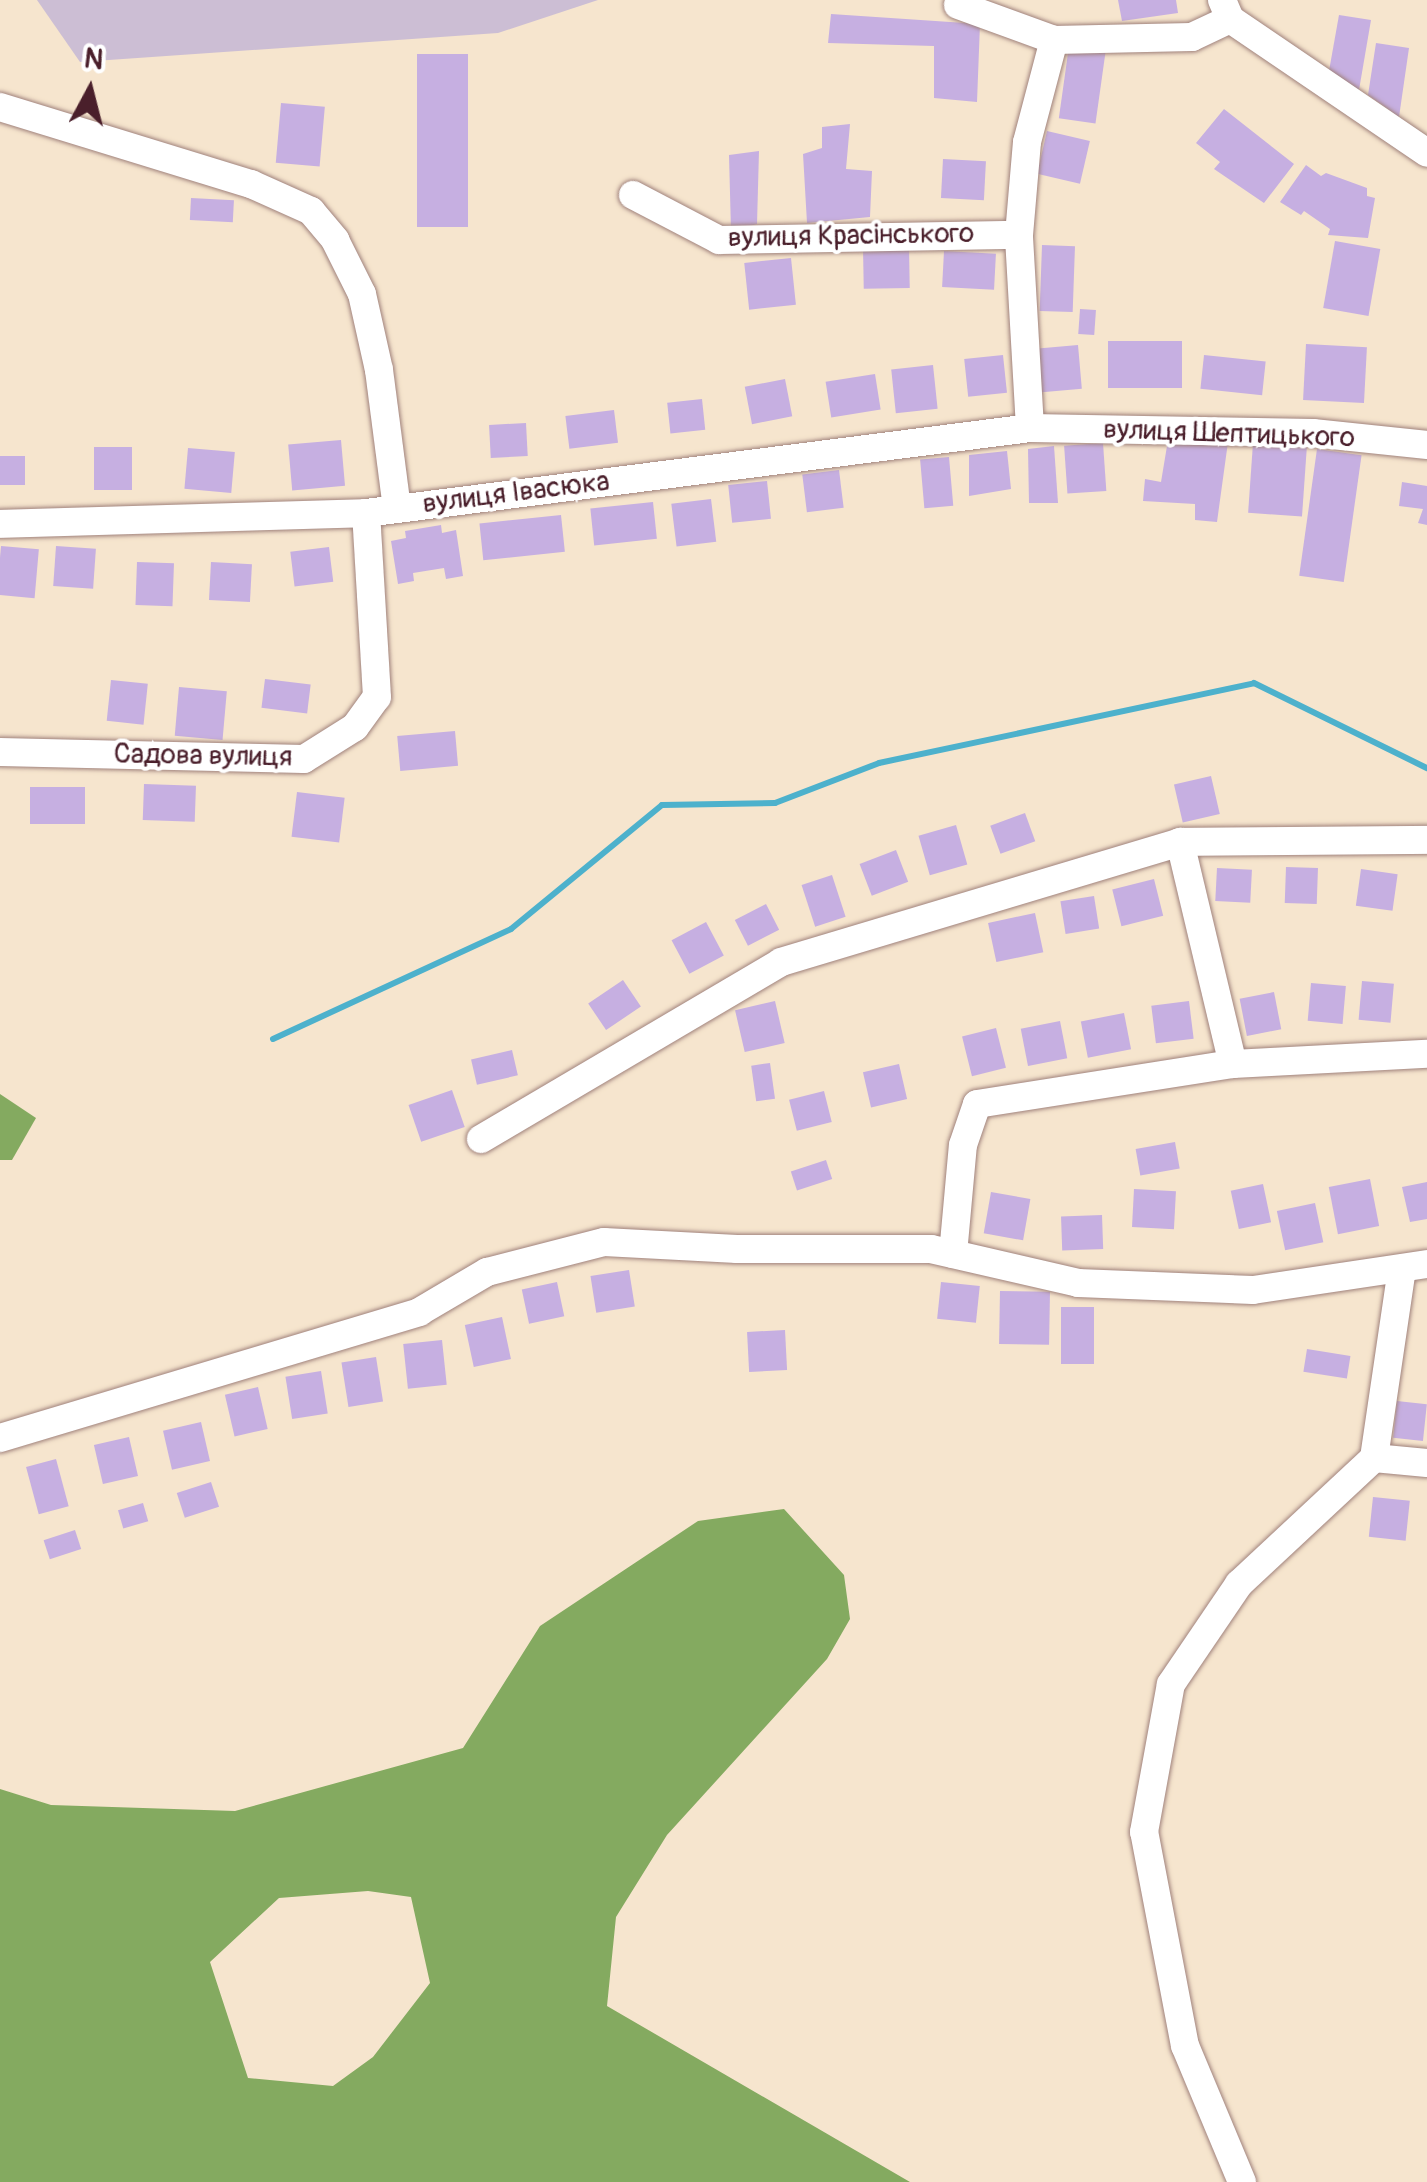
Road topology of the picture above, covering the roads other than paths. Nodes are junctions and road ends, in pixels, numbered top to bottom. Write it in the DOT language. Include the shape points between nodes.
graph roads {
  1 [pos="958,5"];
  2 [pos="1226,10"];
  3 [pos="1054,40"];
  4 [pos="0,107"];
  5 [pos="1427,152"];
  6 [pos="633,194"];
  7 [pos="1019,234"];
  8 [pos="1030,428"];
  9 [pos="1427,445"];
  10 [pos="397,508"];
  11 [pos="366,513"];
  12 [pos="0,524"];
  13 [pos="0,752"];
  14 [pos="1427,840"];
  15 [pos="1180,842"];
  16 [pos="1427,1054"];
  17 [pos="1233,1064"];
  18 [pos="481,1140"];
  19 [pos="953,1254"];
  20 [pos="1415,1267"];
  21 [pos="0,1438"];
  22 [pos="1374,1458"];
  23 [pos="1427,1463"];
  24 [pos="1242,2182"];
  1 -- 3 [label="street"];
  2 -- 3 [label="street" via="1192,37"];
  2 -- 5 [label="street"];
  3 -- 7 [label="street" via="1027,142"];
  4 -- 10 [label="street" via="251,184 311,211 335,240 362,294"];
  6 -- 7 [label="street, вулиця Красінського" via="719,240"];
  7 -- 8 [label="street"];
  8 -- 9 [label="street, вулиця Шептицького" via="1313,433"];
  8 -- 10 [label="street, вулиця Івасюка"];
  10 -- 11 [label="street, вулиця Івасюка"];
  11 -- 12 [label="street, вулиця Івасюка"];
  11 -- 13 [label="street, Садова вулиця" via="377,697 355,727 304,759"];
  14 -- 15 [label="street"];
  15 -- 17 [label="street"];
  15 -- 18 [label="street" via="781,962"];
  16 -- 17 [label="street"];
  17 -- 19 [label="street" via="977,1104 963,1145"];
  19 -- 20 [label="street" via="1078,1283 1253,1290"];
  19 -- 21 [label="street" via="604,1242 487,1272 419,1312"];
  20 -- 22 [label="street"];
  22 -- 23 [label="street"];
  22 -- 24 [label="street" via="1240,1584 1171,1684 1144,1832 1185,2046"];
}
